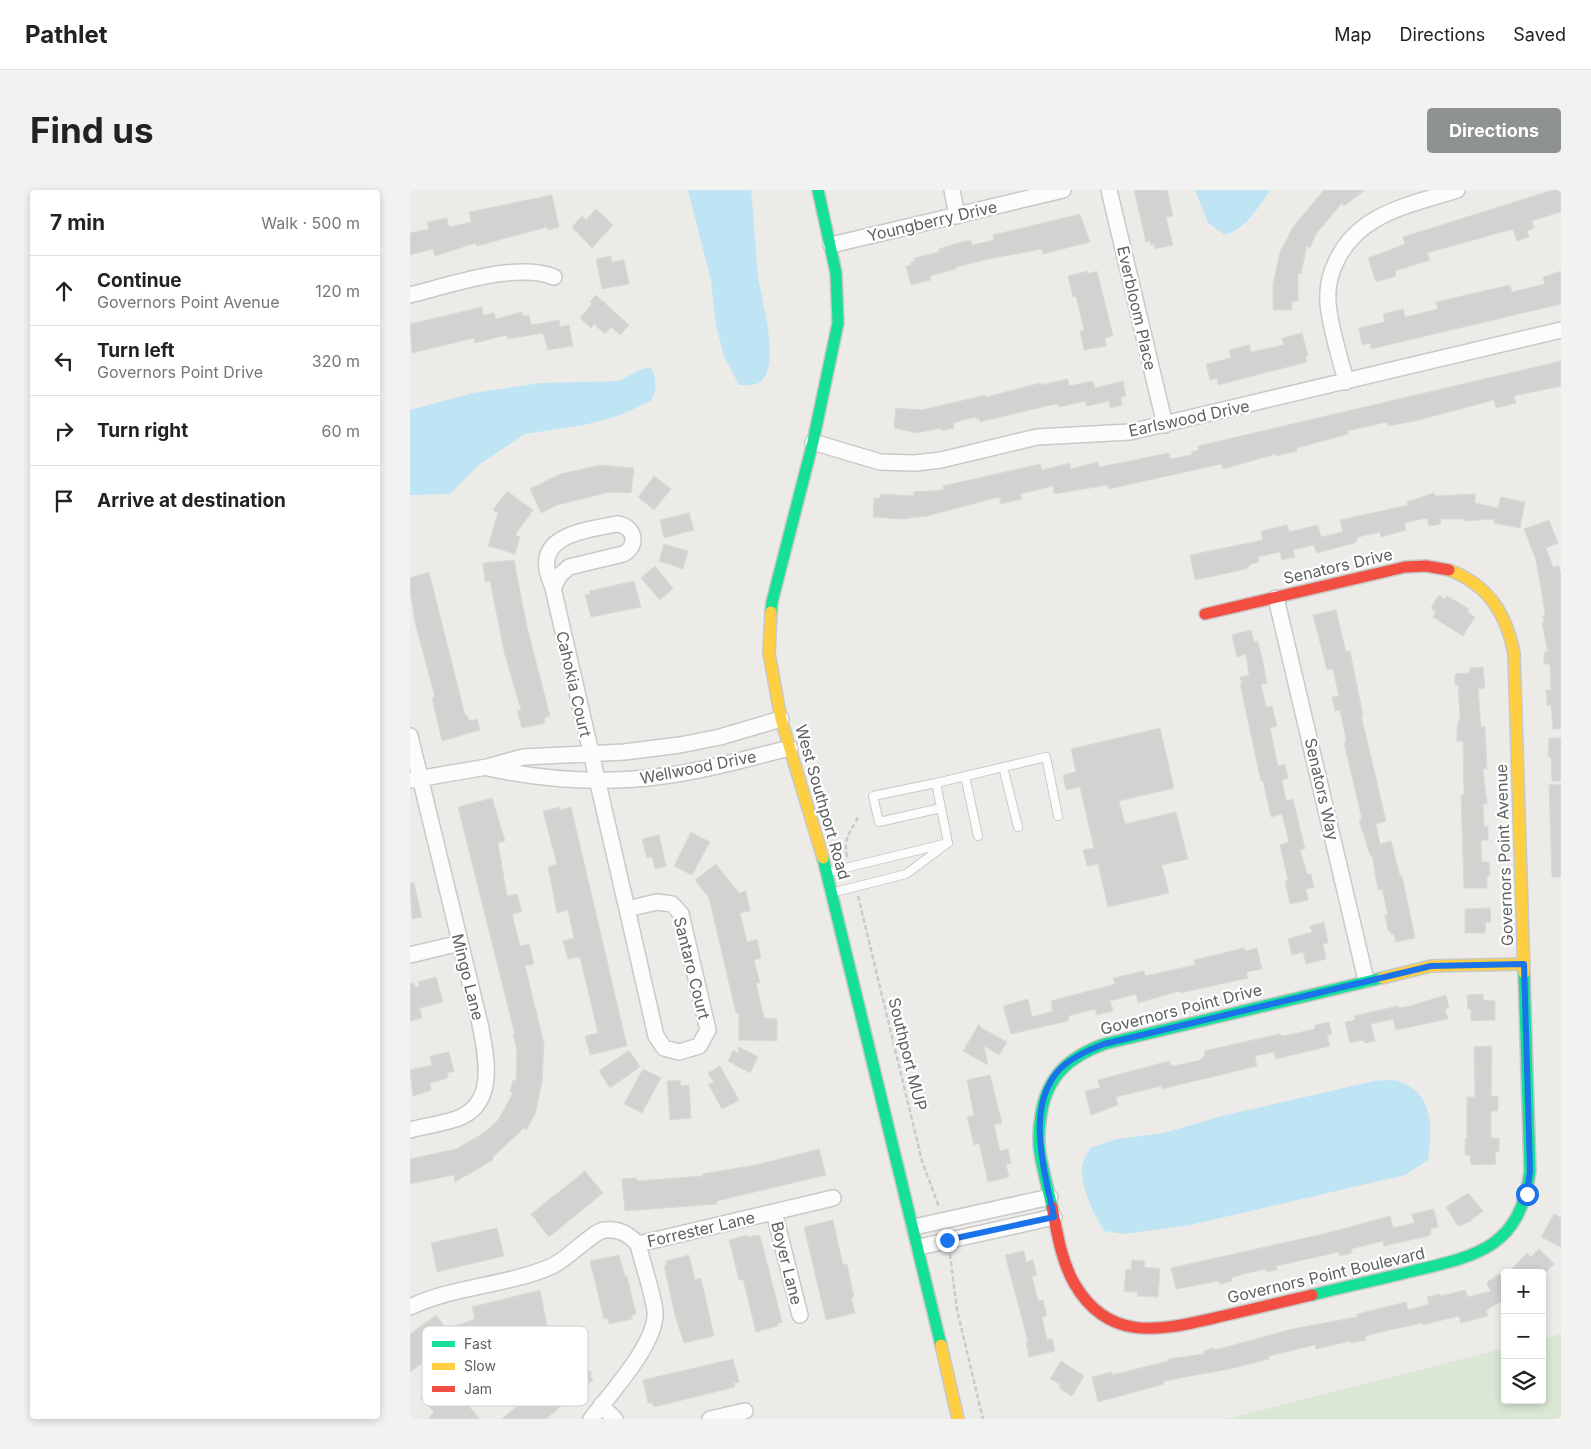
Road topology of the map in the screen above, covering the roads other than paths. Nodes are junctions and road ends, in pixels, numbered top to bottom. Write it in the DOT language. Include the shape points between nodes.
graph roads {
  1 [pos="818,190"];
  2 [pos="952,190"];
  3 [pos="1063,190"];
  4 [pos="1109,190"];
  5 [pos="1457,190"];
  6 [pos="957,216"];
  7 [pos="830,245"];
  8 [pos="554,277"];
  9 [pos="410,295"];
  10 [pos="1561,330"];
  11 [pos="1346,382"];
  12 [pos="1165,425"];
  13 [pos="814,442"];
  14 [pos="1477,583"];
  15 [pos="553,588"];
  16 [pos="1276,598"];
  17 [pos="1205,614"];
  18 [pos="782,719"];
  19 [pos="410,736"];
  20 [pos="790,748"];
  21 [pos="590,753"];
  22 [pos="487,767"];
  23 [pos="1003,767"];
  24 [pos="965,776"];
  25 [pos="415,779"];
  26 [pos="596,779"];
  27 [pos="936,783"];
  28 [pos="941,808"];
  29 [pos="1058,816"];
  30 [pos="1018,827"];
  31 [pos="978,836"];
  32 [pos="948,843"];
  33 [pos="828,873"];
  34 [pos="833,893"];
  35 [pos="627,909"];
  36 [pos="460,943"];
  37 [pos="410,955"];
  38 [pos="1524,964"];
  39 [pos="1366,980"];
  40 [pos="410,1130"];
  41 [pos="1050,1197"];
  42 [pos="833,1198"];
  43 [pos="1526,1198"];
  44 [pos="774,1212"];
  45 [pos="1054,1217"];
  46 [pos="914,1227"];
  47 [pos="638,1244"];
  48 [pos="919,1246"];
  49 [pos="410,1307"];
  50 [pos="800,1315"];
  51 [pos="1107,1317"];
  52 [pos="601,1405"];
  53 [pos="745,1411"];
  54 [pos="591,1419"];
  55 [pos="615,1419"];
  56 [pos="710,1419"];
  57 [pos="958,1419"];
  1 -- 7 [label="street, West Southport Road"];
  2 -- 6 [label="street"];
  3 -- 6 [label="street, Youngberry Drive"];
  4 -- 12 [label="street, Everbloom Place"];
  5 -- 11 [label="street" via="1375,218 1356,232 1342,249 1330,276 1328,301"];
  6 -- 7 [label="street, Youngberry Drive"];
  7 -- 13 [label="street, West Southport Road" via="836,272 838,323"];
  8 -- 9 [label="street" via="536,272 511,272"];
  10 -- 11 [label="street, Earlswood Drive"];
  11 -- 12 [label="street, Earlswood Drive"];
  12 -- 13 [label="street, Earlswood Drive" via="1125,433 1037,437 915,463 880,462"];
  13 -- 18 [label="street, West Southport Road" via="772,602 769,653"];
  14 -- 16 [label="street, Senators Drive" via="1448,569 1416,566"];
  14 -- 38 [label="street, Governors Point Avenue" via="1489,593 1505,617 1514,653"];
  15 -- 15 [label="street, Cahokia Court" via="560,575 570,567 626,553 633,542 633,534 617,524 560,539 549,553 546,564"];
  15 -- 21 [label="street, Cahokia Court"];
  16 -- 17 [label="street, Senators Drive"];
  16 -- 39 [label="street, Senators Way"];
  18 -- 20 [label="street, West Southport Road"];
  18 -- 21 [label="street, Wellwood Drive" via="680,745"];
  19 -- 25 [label="street, Mingo Lane"];
  20 -- 26 [label="street, Wellwood Drive" via="665,776"];
  20 -- 33 [label="street, West Southport Road"];
  21 -- 22 [label="street, Wellwood Drive" via="524,757"];
  21 -- 26 [label="street, Cahokia Court"];
  22 -- 25 [label="street, Wellwood Drive"];
  22 -- 26 [label="street, Wellwood Drive" via="523,775"];
  23 -- 24 [label="lane"];
  23 -- 29 [label="lane" via="1046,757"];
  23 -- 30 [label="lane"];
  24 -- 27 [label="lane"];
  24 -- 31 [label="lane"];
  25 -- 36 [label="street, Mingo Lane"];
  26 -- 35 [label="street, Santaro Court"];
  27 -- 28 [label="lane"];
  27 -- 28 [label="lane" via="873,796 879,822"];
  28 -- 32 [label="lane"];
  32 -- 33 [label="lane"];
  32 -- 34 [label="lane" via="906,874"];
  33 -- 34 [label="street, West Southport Road"];
  34 -- 46 [label="street, West Southport Road"];
  35 -- 35 [label="street, Santaro Court" via="658,1041 664,1048 675,1052 695,1048 708,1030 681,914 674,905 666,902"];
  36 -- 37 [label="street"];
  36 -- 40 [label="street, Mingo Lane" via="480,1024 486,1088 477,1104 458,1118"];
  38 -- 39 [label="street, Governors Point Drive" via="1431,966"];
  38 -- 43 [label="street, Governors Point Avenue" via="1530,1171"];
  39 -- 41 [label="street, Governors Point Drive" via="1085,1051 1051,1080 1042,1106 1039,1150"];
  41 -- 45 [label="street, Governors Point Drive"];
  41 -- 46 [label="street"];
  42 -- 44 [label="street, Forrester Lane"];
  43 -- 51 [label="street, Governors Point Boulevard" via="1521,1212 1505,1234 1489,1247 1464,1258 1167,1329 1134,1328"];
  44 -- 47 [label="street, Forrester Lane"];
  44 -- 50 [label="street, Boyer Lane"];
  45 -- 48 [label="street"];
  45 -- 51 [label="street, Governors Point Drive" via="1065,1260 1076,1286 1095,1309"];
  46 -- 48 [label="street, West Southport Road"];
  47 -- 49 [label="street, Forrester Lane" via="623,1231 602,1230 558,1264 530,1276 428,1298"];
  47 -- 52 [label="street" via="655,1311 654,1327 646,1345"];
  48 -- 57 [label="street, West Southport Road"];
  52 -- 54 [label="street"];
  52 -- 55 [label="street"];
  53 -- 56 [label="street"];
}
